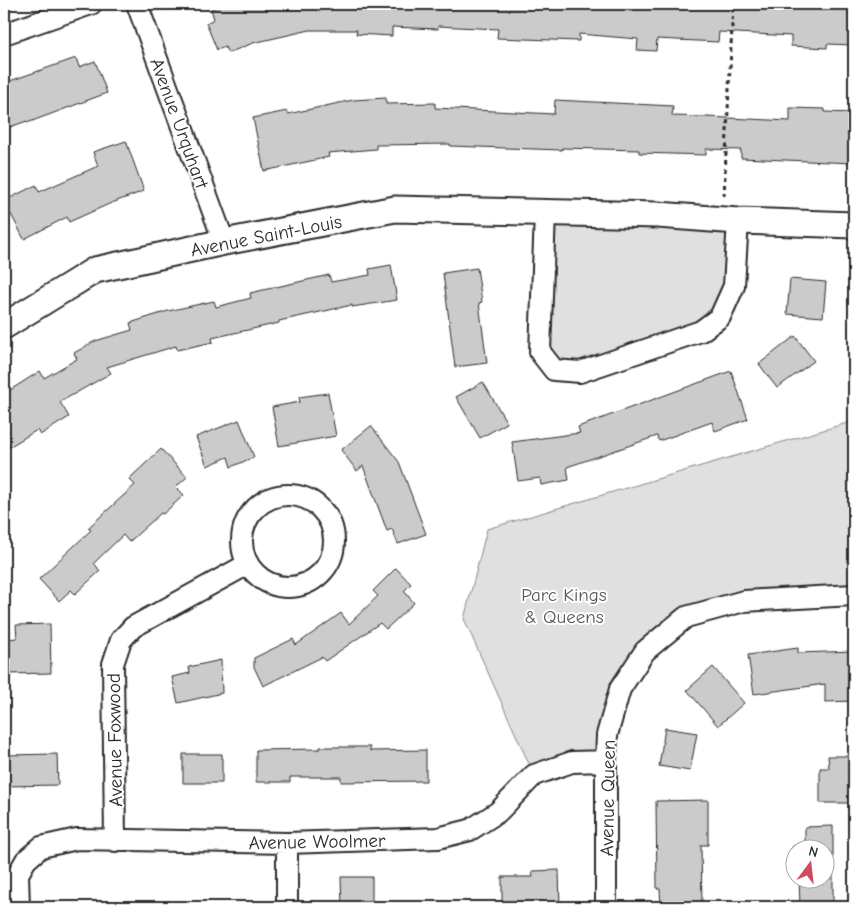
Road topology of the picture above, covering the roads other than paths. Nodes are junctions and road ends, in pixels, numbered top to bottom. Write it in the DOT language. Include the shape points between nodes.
graph roads {
  1 [pos="91,4"];
  2 [pos="137,4"];
  3 [pos="4,34"];
  4 [pos="731,211"];
  5 [pos="545,213"];
  6 [pos="854,225"];
  7 [pos="224,242"];
  8 [pos="4,326"];
  9 [pos="248,564"];
  10 [pos="854,595"];
  11 [pos="606,762"];
  12 [pos="115,841"];
  13 [pos="286,843"];
  14 [pos="19,907"];
  15 [pos="287,907"];
  16 [pos="606,907"];
  1 -- 3 [label="street"];
  2 -- 7 [label="street, Avenue Urquhart"];
  4 -- 5 [label="street, Avenue Saint-Louis" via="658,215"];
  4 -- 5 [label="street" via="734,286 720,317 701,331 580,372 554,370 540,352"];
  4 -- 6 [label="street, Avenue Saint-Louis"];
  5 -- 7 [label="street, Avenue Saint-Louis" via="395,209"];
  7 -- 8 [label="street, Avenue Saint-Louis" via="96,270"];
  9 -- 9 [label="street" via="242,541 244,526 262,503 275,496 298,496 318,505 328,517 334,531 330,562 308,583 293,587 277,586 263,580"];
  9 -- 12 [label="street, Avenue Foxwood" via="133,627 121,640 113,664"];
  10 -- 11 [label="street, Avenue Queen" via="744,601 686,617 646,651 620,689 607,734"];
  11 -- 13 [label="street, Avenue Woolmer" via="572,762 534,775 498,812 470,830 438,838"];
  11 -- 16 [label="street, Avenue Queen"];
  12 -- 13 [label="street, Avenue Woolmer"];
  12 -- 14 [label="street, Avenue Woolmer" via="77,839 41,847 26,860 18,874"];
  13 -- 15 [label="street"];
}
